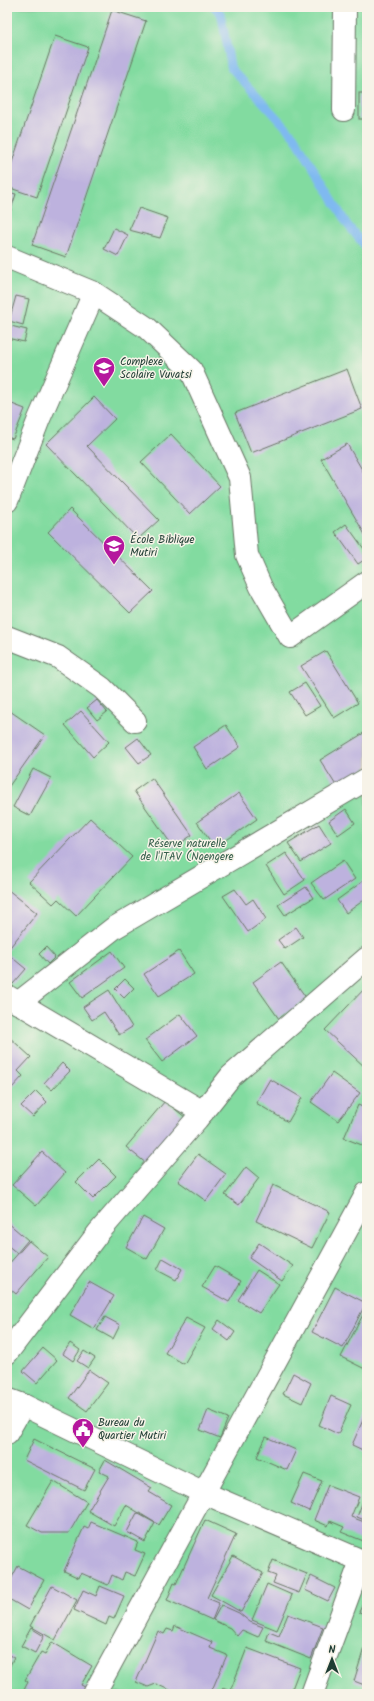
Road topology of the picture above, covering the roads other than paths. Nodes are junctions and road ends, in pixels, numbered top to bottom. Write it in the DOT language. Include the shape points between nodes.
graph roads {
  1 [pos="346,7"];
  2 [pos="344,110"];
  3 [pos="7,256"];
  4 [pos="94,293"];
  5 [pos="7,501"];
  6 [pos="367,582"];
  7 [pos="7,637"];
  8 [pos="135,721"];
  9 [pos="367,779"];
  10 [pos="367,958"];
  11 [pos="13,999"];
  12 [pos="203,1112"];
  13 [pos="367,1193"];
  14 [pos="7,1353"];
  15 [pos="15,1402"];
  16 [pos="7,1433"];
  17 [pos="204,1493"];
  18 [pos="364,1562"];
  19 [pos="94,1694"];
  20 [pos="312,1694"];
  1 -- 2 [label="street"];
  3 -- 4 [label="street"];
  4 -- 5 [label="street" via="39,419"];
  4 -- 6 [label="street" via="146,328 191,370 240,478 247,555 260,587 290,637"];
  7 -- 8 [label="street" via="58,657 102,688"];
  9 -- 11 [label="street" via="114,928"];
  10 -- 12 [label="street" via="231,1076"];
  11 -- 12 [label="street"];
  12 -- 14 [label="street" via="99,1232"];
  13 -- 17 [label="street"];
  15 -- 16 [label="street"];
  15 -- 17 [label="street"];
  17 -- 18 [label="street"];
  17 -- 19 [label="street"];
  18 -- 20 [label="street"];
}
